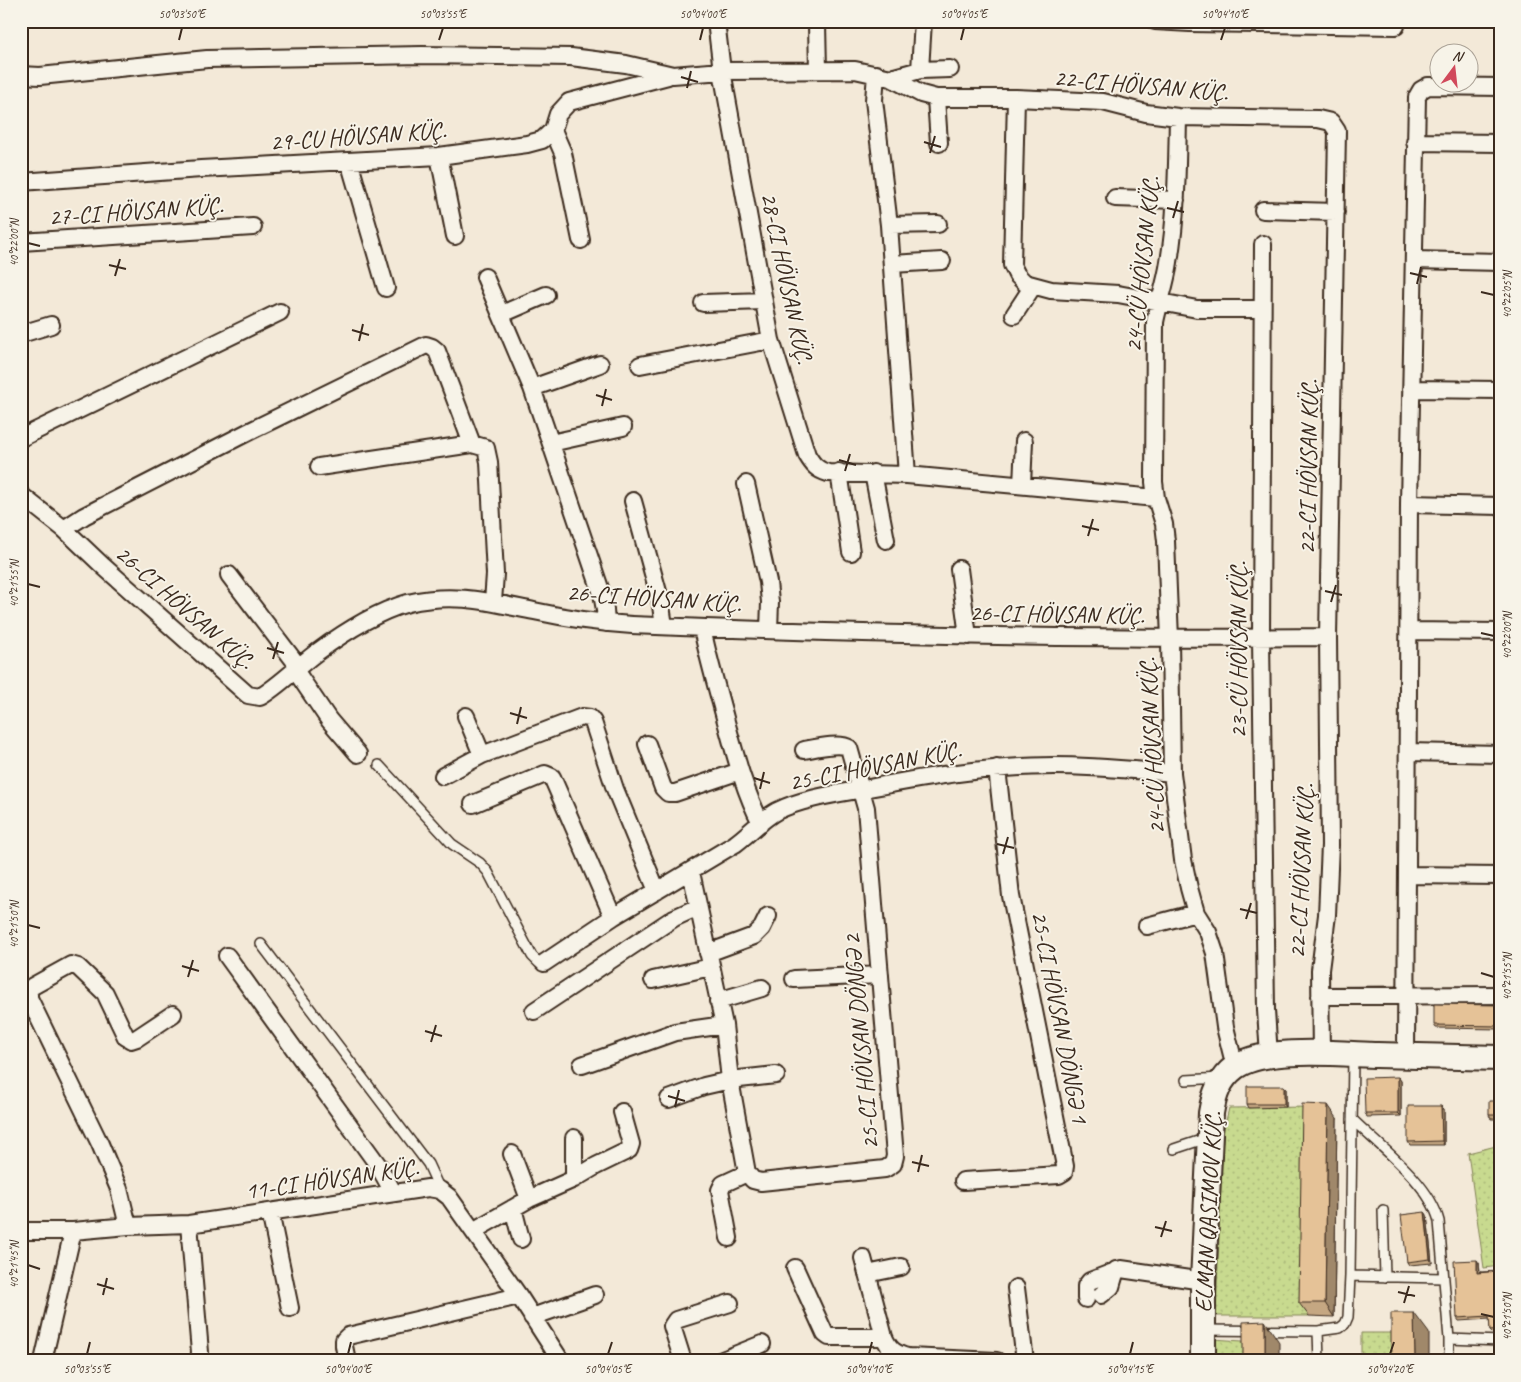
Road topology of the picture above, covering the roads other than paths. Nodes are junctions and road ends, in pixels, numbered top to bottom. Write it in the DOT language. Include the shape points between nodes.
graph roads {
  1 [pos="716,21"];
  2 [pos="923,21"];
  3 [pos="1155,21"];
  4 [pos="817,24"];
  5 [pos="1396,26"];
  6 [pos="950,69"];
  7 [pos="818,70"];
  8 [pos="920,70"];
  9 [pos="722,71"];
  10 [pos="21,75"];
  11 [pos="672,75"];
  12 [pos="884,76"];
  13 [pos="1500,87"];
  14 [pos="936,98"];
  15 [pos="1016,98"];
  16 [pos="1178,117"];
  17 [pos="553,130"];
  18 [pos="1415,142"];
  19 [pos="939,143"];
  20 [pos="1500,143"];
  21 [pos="439,156"];
  22 [pos="349,161"];
  23 [pos="21,182"];
  24 [pos="1115,198"];
  25 [pos="1176,200"];
  26 [pos="1263,210"];
  27 [pos="1336,212"];
  28 [pos="938,224"];
  29 [pos="889,225"];
  30 [pos="253,227"];
  31 [pos="455,236"];
  32 [pos="581,240"];
  33 [pos="21,242"];
  34 [pos="1263,244"];
  35 [pos="1414,260"];
  36 [pos="942,261"];
  37 [pos="1500,262"];
  38 [pos="892,264"];
  39 [pos="486,277"];
  40 [pos="1033,286"];
  41 [pos="386,288"];
  42 [pos="546,295"];
  43 [pos="764,301"];
  44 [pos="1159,301"];
  45 [pos="703,303"];
  46 [pos="1262,309"];
  47 [pos="280,312"];
  48 [pos="502,314"];
  49 [pos="1014,315"];
  50 [pos="51,326"];
  51 [pos="21,334"];
  52 [pos="771,340"];
  53 [pos="600,364"];
  54 [pos="640,365"];
  55 [pos="532,388"];
  56 [pos="1411,389"];
  57 [pos="1500,390"];
  58 [pos="623,427"];
  59 [pos="21,438"];
  60 [pos="1024,441"];
  61 [pos="472,444"];
  62 [pos="551,444"];
  63 [pos="319,467"];
  64 [pos="838,472"];
  65 [pos="872,473"];
  66 [pos="907,475"];
  67 [pos="746,484"];
  68 [pos="1022,485"];
  69 [pos="21,495"];
  70 [pos="1156,498"];
  71 [pos="633,501"];
  72 [pos="1409,504"];
  73 [pos="1500,506"];
  74 [pos="64,530"];
  75 [pos="886,540"];
  76 [pos="851,552"];
  77 [pos="959,569"];
  78 [pos="229,575"];
  79 [pos="493,602"];
  80 [pos="606,623"];
  81 [pos="664,626"];
  82 [pos="702,628"];
  83 [pos="769,630"];
  84 [pos="1409,631"];
  85 [pos="1500,632"];
  86 [pos="968,636"];
  87 [pos="1328,637"];
  88 [pos="1261,638"];
  89 [pos="1170,639"];
  90 [pos="297,668"];
  91 [pos="466,716"];
  92 [pos="647,744"];
  93 [pos="804,750"];
  94 [pos="1408,752"];
  95 [pos="358,754"];
  96 [pos="1500,754"];
  97 [pos="482,755"];
  98 [pos="379,765"];
  99 [pos="997,768"];
  100 [pos="740,772"];
  101 [pos="1172,773"];
  102 [pos="443,776"];
  103 [pos="861,789"];
  104 [pos="473,804"];
  105 [pos="761,823"];
  106 [pos="691,872"];
  107 [pos="1407,875"];
  108 [pos="1500,876"];
  109 [pos="657,891"];
  110 [pos="698,907"];
  111 [pos="1196,913"];
  112 [pos="768,916"];
  113 [pos="613,917"];
  114 [pos="1147,926"];
  115 [pos="261,944"];
  116 [pos="227,956"];
  117 [pos="710,960"];
  118 [pos="544,963"];
  119 [pos="880,975"];
  120 [pos="794,979"];
  121 [pos="653,980"];
  122 [pos="762,988"];
  123 [pos="1500,995"];
  124 [pos="1320,996"];
  125 [pos="1406,996"];
  126 [pos="718,1001"];
  127 [pos="534,1011"];
  128 [pos="173,1014"];
  129 [pos="724,1024"];
  130 [pos="1321,1054"];
  131 [pos="1352,1055"];
  132 [pos="1269,1056"];
  133 [pos="1406,1056"];
  134 [pos="1500,1058"];
  135 [pos="582,1065"];
  136 [pos="1229,1072"];
  137 [pos="776,1075"];
  138 [pos="730,1080"];
  139 [pos="1186,1080"];
  140 [pos="669,1099"];
  141 [pos="622,1112"];
  142 [pos="1352,1119"];
  143 [pos="1210,1137"];
  144 [pos="574,1138"];
  145 [pos="1174,1149"];
  146 [pos="512,1154"];
  147 [pos="747,1173"];
  148 [pos="574,1179"];
  149 [pos="962,1181"];
  150 [pos="440,1190"];
  151 [pos="393,1192"];
  152 [pos="528,1198"];
  153 [pos="513,1208"];
  154 [pos="1383,1210"];
  155 [pos="270,1212"];
  156 [pos="189,1224"];
  157 [pos="128,1226"];
  158 [pos="22,1228"];
  159 [pos="73,1230"];
  160 [pos="473,1231"];
  161 [pos="729,1238"];
  162 [pos="521,1239"];
  163 [pos="863,1258"];
  164 [pos="794,1268"];
  165 [pos="901,1268"];
  166 [pos="867,1274"];
  167 [pos="1350,1276"];
  168 [pos="1385,1277"];
  169 [pos="1443,1278"];
  170 [pos="1203,1281"];
  171 [pos="1016,1288"];
  172 [pos="594,1295"];
  173 [pos="519,1296"];
  174 [pos="1094,1297"];
  175 [pos="730,1303"];
  176 [pos="290,1308"];
  177 [pos="532,1317"];
  178 [pos="1203,1330"];
  179 [pos="1318,1331"];
  180 [pos="884,1337"];
  181 [pos="1449,1339"];
  182 [pos="1500,1341"];
  183 [pos="762,1344"];
  184 [pos="43,1361"];
  185 [pos="199,1361"];
  186 [pos="347,1361"];
  187 [pos="561,1361"];
  188 [pos="683,1361"];
  189 [pos="720,1361"];
  190 [pos="997,1361"];
  191 [pos="1025,1361"];
  192 [pos="1203,1361"];
  193 [pos="1319,1361"];
  194 [pos="1449,1361"];
  1 -- 9 [label="street, 28-CI HÖVSAN KÜÇ."];
  2 -- 8 [label="street"];
  3 -- 5 [label="street"];
  4 -- 7 [label="street"];
  6 -- 8 [label="street"];
  7 -- 9 [label="street, 22-CI HÖVSAN KÜÇ."];
  7 -- 12 [label="street, 22-CI HÖVSAN KÜÇ." via="855,70"];
  8 -- 12 [label="street"];
  9 -- 11 [label="street, 22-CI HÖVSAN KÜÇ."];
  9 -- 43 [label="street, 28-CI HÖVSAN KÜÇ."];
  10 -- 11 [label="street, 22-CI HÖVSAN KÜÇ." via="40,76 207,59 422,55 571,57 626,64"];
  11 -- 17 [label="street" via="569,102 558,114"];
  12 -- 14 [label="street, 22-CI HÖVSAN KÜÇ."];
  12 -- 29 [label="street" via="874,100"];
  13 -- 18 [label="street" via="1428,86 1421,90 1417,97"];
  14 -- 15 [label="street, 22-CI HÖVSAN KÜÇ."];
  14 -- 19 [label="street"];
  15 -- 16 [label="street, 22-CI HÖVSAN KÜÇ." via="1103,102 1140,112"];
  15 -- 40 [label="street" via="1012,264 1017,275"];
  16 -- 25 [label="street, 24-CÜ HÖVSAN KÜÇ."];
  16 -- 27 [label="street, 22-CI HÖVSAN KÜÇ." via="1318,119 1331,122 1337,131"];
  17 -- 21 [label="street, 29-CU HÖVSAN KÜÇ." via="542,140 527,144"];
  17 -- 32 [label="street" via="563,153"];
  18 -- 20 [label="street"];
  18 -- 35 [label="street"];
  21 -- 22 [label="street, 29-CU HÖVSAN KÜÇ."];
  21 -- 31 [label="street"];
  22 -- 23 [label="street, 29-CU HÖVSAN KÜÇ."];
  22 -- 41 [label="street"];
  24 -- 25 [label="street"];
  25 -- 44 [label="street, 24-CÜ HÖVSAN KÜÇ." via="1169,265"];
  26 -- 27 [label="street"];
  27 -- 87 [label="street, 22-CI HÖVSAN KÜÇ."];
  28 -- 29 [label="street"];
  29 -- 38 [label="street"];
  30 -- 33 [label="street, 27-CI HÖVSAN KÜÇ."];
  34 -- 46 [label="street, 23-CÜ HÖVSAN KÜÇ."];
  35 -- 37 [label="street"];
  35 -- 56 [label="street"];
  36 -- 38 [label="street"];
  38 -- 66 [label="street"];
  39 -- 48 [label="street"];
  40 -- 44 [label="street"];
  40 -- 49 [label="street"];
  42 -- 48 [label="street"];
  43 -- 45 [label="street"];
  43 -- 52 [label="street, 28-CI HÖVSAN KÜÇ."];
  44 -- 46 [label="street" via="1198,309"];
  44 -- 70 [label="street, 24-CÜ HÖVSAN KÜÇ." via="1155,322"];
  46 -- 88 [label="street, 23-CÜ HÖVSAN KÜÇ."];
  47 -- 59 [label="street"];
  48 -- 55 [label="street"];
  50 -- 51 [label="street"];
  52 -- 54 [label="street"];
  52 -- 64 [label="street, 28-CI HÖVSAN KÜÇ." via="807,455 819,470"];
  53 -- 55 [label="street"];
  55 -- 62 [label="street"];
  56 -- 57 [label="street"];
  56 -- 72 [label="street"];
  58 -- 62 [label="street"];
  60 -- 68 [label="street"];
  61 -- 63 [label="street"];
  61 -- 74 [label="street" via="437,351 426,345 250,431 84,516"];
  61 -- 79 [label="street" via="486,448 489,462 495,574"];
  62 -- 80 [label="street" via="602,594"];
  64 -- 65 [label="street, 28-CI HÖVSAN KÜÇ."];
  64 -- 76 [label="street"];
  65 -- 66 [label="street, 28-CI HÖVSAN KÜÇ."];
  65 -- 75 [label="street"];
  66 -- 68 [label="street, 28-CI HÖVSAN KÜÇ."];
  67 -- 83 [label="street" via="768,582"];
  68 -- 70 [label="street, 28-CI HÖVSAN KÜÇ."];
  69 -- 74 [label="street"];
  70 -- 89 [label="street, 24-CÜ HÖVSAN KÜÇ." via="1165,532"];
  71 -- 81 [label="street" via="660,599"];
  72 -- 73 [label="street"];
  72 -- 84 [label="street"];
  74 -- 90 [label="street" via="248,694 260,697"];
  77 -- 86 [label="street"];
  78 -- 90 [label="street"];
  79 -- 80 [label="street"];
  79 -- 90 [label="street" via="440,599 388,610 362,623"];
  80 -- 81 [label="street"];
  81 -- 82 [label="street"];
  82 -- 83 [label="street"];
  82 -- 100 [label="street"];
  83 -- 86 [label="street"];
  84 -- 85 [label="street"];
  84 -- 94 [label="street"];
  86 -- 89 [label="street"];
  87 -- 88 [label="street"];
  87 -- 124 [label="street, 22-CI HÖVSAN KÜÇ." via="1330,845"];
  88 -- 89 [label="street"];
  88 -- 132 [label="street, 23-CÜ HÖVSAN KÜÇ."];
  89 -- 101 [label="street, 24-CÜ HÖVSAN KÜÇ."];
  90 -- 95 [label="street" via="333,725"];
  91 -- 97 [label="street"];
  92 -- 100 [label="street" via="663,788 668,793"];
  93 -- 103 [label="street, 25-CI HÖVSAN DÖNGƏ 2" via="845,745 849,748"];
  94 -- 96 [label="street"];
  94 -- 107 [label="street"];
  97 -- 102 [label="street"];
  97 -- 109 [label="street" via="582,717 590,718"];
  98 -- 118 [label="lane" via="452,844 488,872 532,956 539,963"];
  99 -- 101 [label="street, 25-CI HÖVSAN KÜÇ." via="1055,766"];
  99 -- 103 [label="street, 25-CI HÖVSAN KÜÇ."];
  99 -- 149 [label="street, 25-CI HÖVSAN DÖNGƏ 1" via="1012,896 1065,1166 1059,1176"];
  100 -- 105 [label="street"];
  101 -- 111 [label="street, 24-CÜ HÖVSAN KÜÇ." via="1188,888"];
  103 -- 105 [label="street, 25-CI HÖVSAN KÜÇ." via="788,807"];
  103 -- 119 [label="street, 25-CI HÖVSAN DÖNGƏ 2" via="866,808"];
  104 -- 113 [label="street" via="545,774 552,777"];
  105 -- 106 [label="street, 25-CI HÖVSAN KÜÇ."];
  106 -- 109 [label="street, 25-CI HÖVSAN KÜÇ."];
  106 -- 110 [label="street"];
  107 -- 108 [label="street"];
  107 -- 125 [label="street"];
  109 -- 113 [label="street, 25-CI HÖVSAN KÜÇ."];
  110 -- 117 [label="street"];
  110 -- 127 [label="street" via="674,918"];
  111 -- 114 [label="street"];
  111 -- 136 [label="street, 24-CÜ HÖVSAN KÜÇ." via="1208,932 1215,953"];
  112 -- 117 [label="street" via="754,936"];
  113 -- 118 [label="street, 25-CI HÖVSAN KÜÇ."];
  115 -- 150 [label="lane" via="428,1164"];
  116 -- 151 [label="street" via="378,1165"];
  117 -- 121 [label="street"];
  117 -- 126 [label="street"];
  119 -- 120 [label="street"];
  119 -- 147 [label="street, 25-CI HÖVSAN DÖNGƏ 2" via="895,1156 893,1164 885,1169 760,1182"];
  122 -- 126 [label="street"];
  123 -- 125 [label="street"];
  124 -- 125 [label="street"];
  124 -- 130 [label="street, 22-CI HÖVSAN KÜÇ."];
  125 -- 133 [label="street"];
  126 -- 129 [label="street"];
  128 -- 157 [label="street" via="131,1040 126,1037 105,993 78,967 71,965 29,990 29,998 119,1189"];
  129 -- 135 [label="street" via="675,1032"];
  129 -- 138 [label="street"];
  130 -- 131 [label="main road"];
  130 -- 132 [label="main road"];
  131 -- 133 [label="main road"];
  131 -- 142 [label="lane"];
  132 -- 136 [label="main road" via="1248,1060"];
  133 -- 134 [label="main road"];
  136 -- 139 [label="lane"];
  136 -- 143 [label="main road" via="1213,1100"];
  137 -- 138 [label="street"];
  138 -- 140 [label="street"];
  138 -- 147 [label="street"];
  141 -- 148 [label="street" via="631,1144 629,1150"];
  142 -- 167 [label="lane"];
  142 -- 169 [label="lane" via="1420,1184 1434,1203 1440,1220"];
  143 -- 145 [label="lane"];
  143 -- 170 [label="main road"];
  144 -- 148 [label="street"];
  146 -- 152 [label="street"];
  147 -- 161 [label="street" via="723,1184 720,1190"];
  148 -- 152 [label="street"];
  150 -- 151 [label="street, 11-CI HÖVSAN KÜÇ." via="428,1188"];
  150 -- 160 [label="street, 11-CI HÖVSAN KÜÇ." via="449,1197"];
  151 -- 155 [label="street, 11-CI HÖVSAN KÜÇ."];
  152 -- 153 [label="street"];
  153 -- 160 [label="street"];
  153 -- 162 [label="street"];
  154 -- 168 [label="lane"];
  155 -- 156 [label="street, 11-CI HÖVSAN KÜÇ."];
  155 -- 176 [label="street"];
  156 -- 157 [label="street, 11-CI HÖVSAN KÜÇ."];
  156 -- 185 [label="street"];
  157 -- 159 [label="street, 11-CI HÖVSAN KÜÇ."];
  158 -- 159 [label="street, 11-CI HÖVSAN KÜÇ."];
  159 -- 184 [label="street"];
  160 -- 173 [label="street, 11-CI HÖVSAN KÜÇ."];
  163 -- 166 [label="street"];
  164 -- 180 [label="street" via="825,1334 829,1337"];
  165 -- 166 [label="street"];
  166 -- 180 [label="street"];
  167 -- 168 [label="lane"];
  167 -- 179 [label="lane" via="1345,1324 1340,1328"];
  168 -- 169 [label="lane"];
  169 -- 181 [label="lane"];
  170 -- 174 [label="street" via="1121,1269 1090,1281 1086,1286"];
  170 -- 178 [label="main road"];
  171 -- 191 [label="street"];
  172 -- 177 [label="street"];
  173 -- 177 [label="street, 11-CI HÖVSAN KÜÇ."];
  173 -- 186 [label="street" via="348,1336 344,1340"];
  175 -- 188 [label="street" via="676,1320 672,1326"];
  177 -- 187 [label="street, 11-CI HÖVSAN KÜÇ."];
  178 -- 179 [label="lane"];
  178 -- 192 [label="main road"];
  179 -- 193 [label="lane"];
  180 -- 190 [label="street" via="896,1354 908,1357"];
  181 -- 182 [label="lane"];
  181 -- 194 [label="lane"];
  183 -- 189 [label="street"];
}
